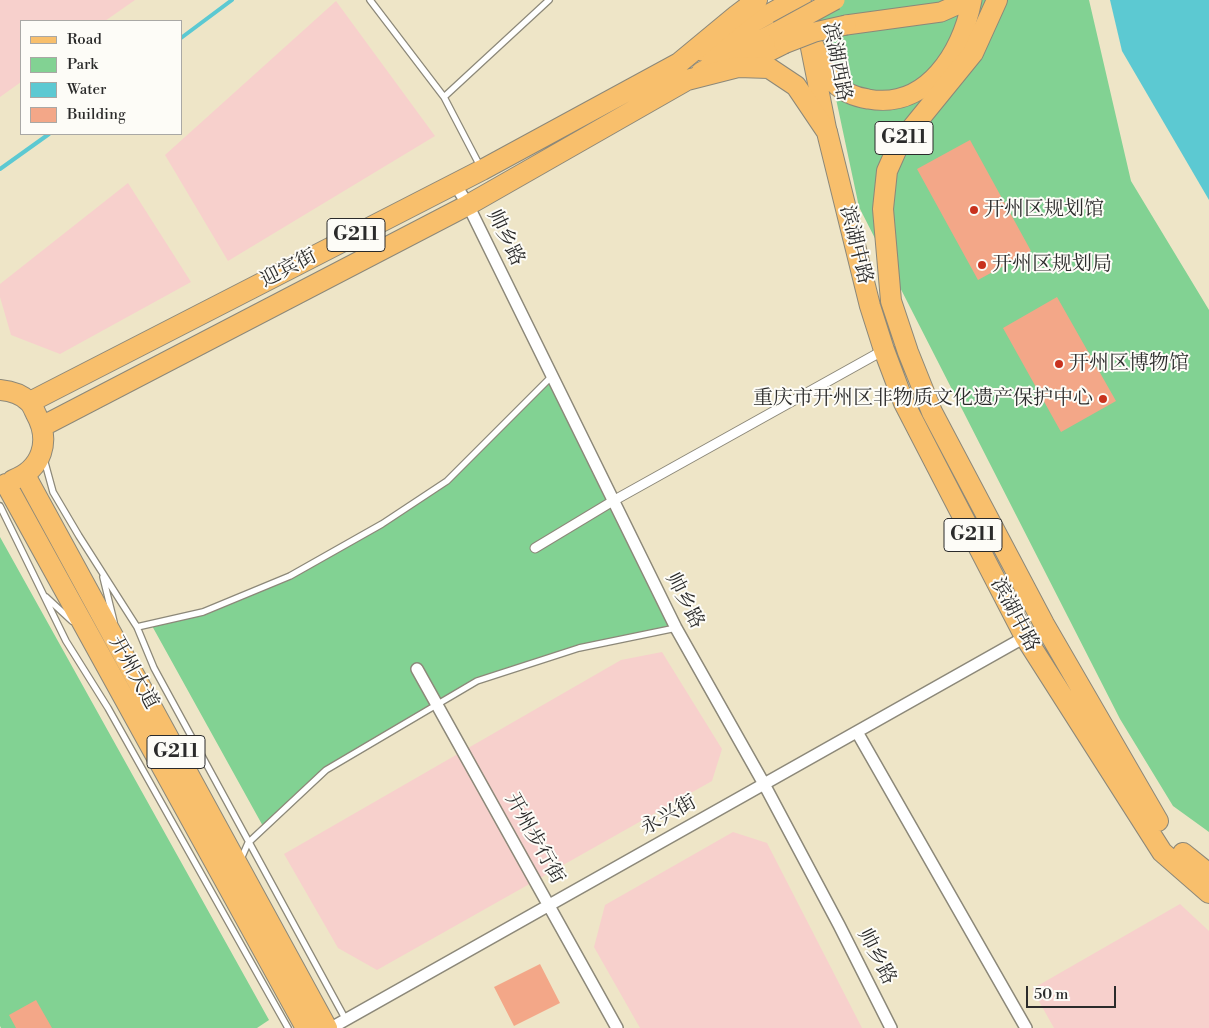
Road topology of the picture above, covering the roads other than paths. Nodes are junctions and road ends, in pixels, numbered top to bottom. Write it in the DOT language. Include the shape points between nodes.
graph roads {
  1 [pos="370,0"];
  2 [pos="549,0"];
  3 [pos="794,0"];
  4 [pos="801,0"];
  5 [pos="835,0"];
  6 [pos="997,0"];
  7 [pos="970,5"];
  8 [pos="764,6"];
  9 [pos="743,7"];
  10 [pos="806,28"];
  11 [pos="781,37"];
  12 [pos="738,67"];
  13 [pos="683,72"];
  14 [pos="444,97"];
  15 [pos="827,132"];
  16 [pos="482,170"];
  17 [pos="454,184"];
  18 [pos="468,205"];
  19 [pos="884,350"];
  20 [pos="552,376"];
  21 [pos="0,390"];
  22 [pos="30,402"];
  23 [pos="43,426"];
  24 [pos="42,451"];
  25 [pos="26,475"];
  26 [pos="3,484"];
  27 [pos="613,501"];
  28 [pos="0,506"];
  29 [pos="535,548"];
  30 [pos="102,573"];
  31 [pos="43,594"];
  32 [pos="137,628"];
  33 [pos="676,628"];
  34 [pos="91,637"];
  35 [pos="1025,637"];
  36 [pos="122,653"];
  37 [pos="417,669"];
  38 [pos="437,705"];
  39 [pos="856,732"];
  40 [pos="764,784"];
  41 [pos="248,843"];
  42 [pos="238,865"];
  43 [pos="1209,874"];
  44 [pos="1209,892"];
  45 [pos="550,905"];
  46 [pos="346,1020"];
  47 [pos="614,1027"];
  48 [pos="288,1028"];
  49 [pos="306,1028"];
  50 [pos="327,1028"];
  51 [pos="330,1028"];
  52 [pos="891,1028"];
  53 [pos="1026,1028"];
  1 -- 14 [label="lane"];
  2 -- 14 [label="lane"];
  3 -- 8 [label="main road"];
  4 -- 10 [label="main road, 滨湖西路"];
  5 -- 11 [label="main road, bridge"];
  6 -- 43 [label="highway, 滨湖中路 / G211" via="973,53 899,144 887,171 883,209 891,301 932,412 1044,624 1171,844"];
  7 -- 10 [label="main road" via="963,34 952,54 922,89 904,99 879,101 858,98 845,91 832,80"];
  7 -- 11 [label="main road, bridge"];
  8 -- 9 [label="highway, G211"];
  8 -- 13 [label="main road"];
  9 -- 13 [label="highway, G211"];
  10 -- 15 [label="main road, 滨湖西路"];
  11 -- 12 [label="main road"];
  11 -- 13 [label="main road"];
  12 -- 13 [label="highway, G211"];
  12 -- 15 [label="highway, G211" via="770,68 796,86"];
  13 -- 16 [label="highway, 迎宾街 / G211"];
  13 -- 18 [label="highway, 迎宾街 / G211"];
  14 -- 16 [label="lane"];
  15 -- 19 [label="highway, 滨湖中路 / G211"];
  16 -- 17 [label="highway, 迎宾街 / G211"];
  17 -- 18 [label="street, 帅乡路"];
  17 -- 22 [label="highway, 迎宾街 / G211"];
  18 -- 20 [label="street, 帅乡路"];
  18 -- 23 [label="highway, 迎宾街 / G211"];
  19 -- 27 [label="street"];
  19 -- 35 [label="highway, 滨湖中路 / G211" via="904,403"];
  20 -- 27 [label="street, 帅乡路"];
  20 -- 32 [label="lane" via="447,481 382,524 290,576 202,612"];
  21 -- 22 [label="highway" via="11,391"];
  22 -- 23 [label="highway"];
  23 -- 24 [label="highway"];
  24 -- 25 [label="highway"];
  24 -- 30 [label="lane" via="53,492"];
  25 -- 26 [label="highway, G211"];
  25 -- 36 [label="highway, 开州大道 / G211"];
  26 -- 34 [label="highway, 开州大道 / G211"];
  27 -- 29 [label="street"];
  27 -- 33 [label="street, 帅乡路"];
  28 -- 31 [label="lane"];
  30 -- 32 [label="lane"];
  30 -- 36 [label="lane"];
  31 -- 34 [label="lane"];
  31 -- 48 [label="lane" via="66,640 108,708"];
  32 -- 41 [label="lane" via="154,668"];
  33 -- 38 [label="lane" via="579,648 477,681"];
  33 -- 40 [label="street, 帅乡路"];
  34 -- 49 [label="highway, 开州大道 / G211"];
  35 -- 39 [label="street, 永兴街"];
  35 -- 44 [label="highway, 滨湖中路 / G211" via="1162,852"];
  36 -- 42 [label="highway, 开州大道 / G211"];
  37 -- 38 [label="street, 开州步行街"];
  38 -- 41 [label="lane" via="326,770"];
  38 -- 45 [label="street, 开州步行街"];
  39 -- 40 [label="street, 永兴街"];
  39 -- 53 [label="street"];
  40 -- 45 [label="street, 永兴街"];
  40 -- 52 [label="street, 帅乡路"];
  41 -- 42 [label="lane"];
  41 -- 46 [label="lane"];
  42 -- 50 [label="highway, 开州大道 / G211"];
  45 -- 46 [label="street, 永兴街"];
  45 -- 47 [label="street, 开州步行街"];
  46 -- 51 [label="street, 永兴街"];
}
